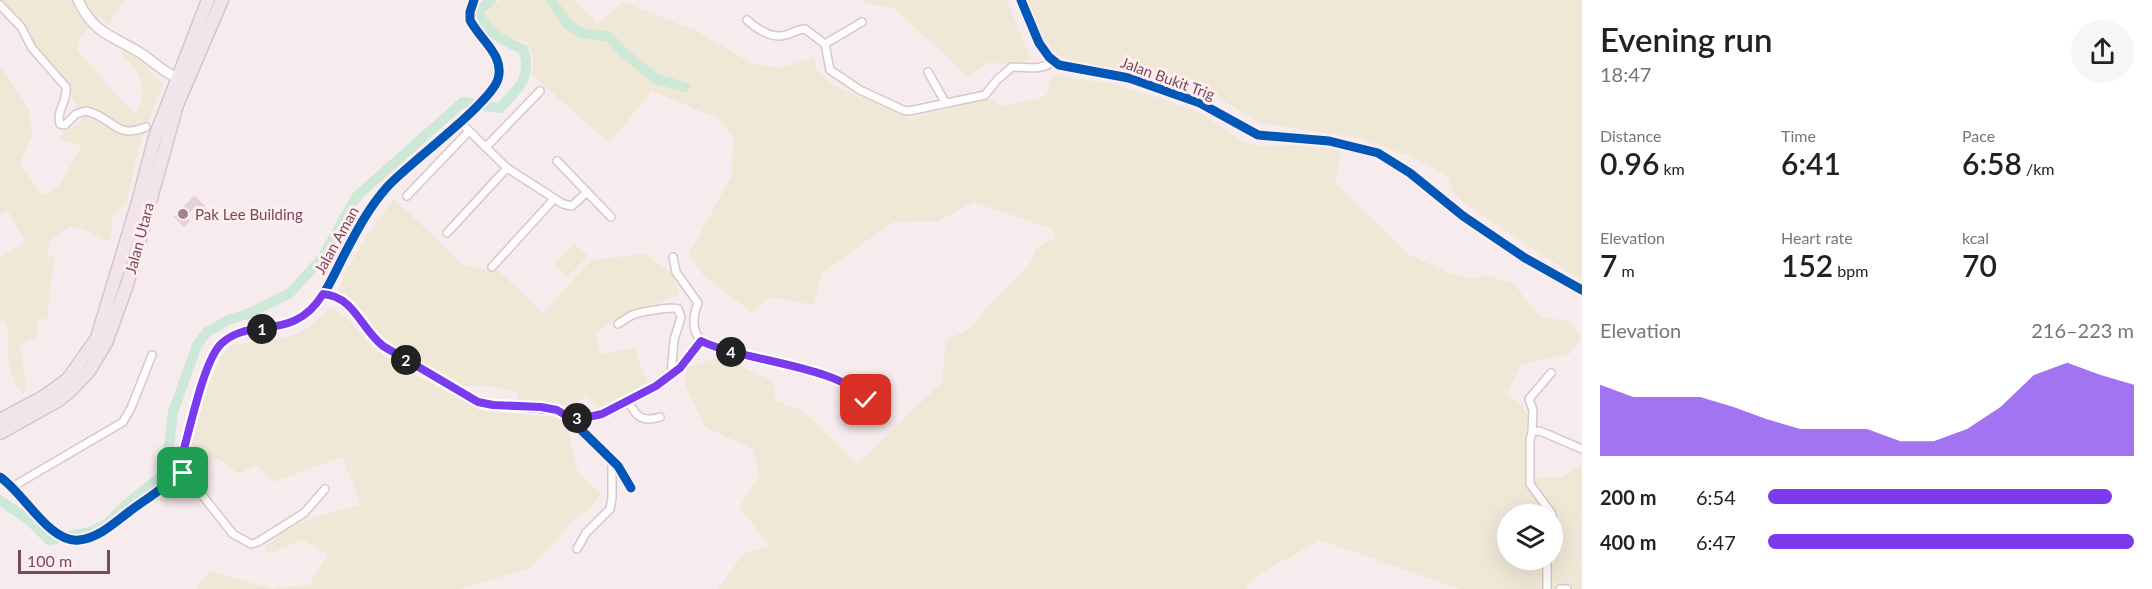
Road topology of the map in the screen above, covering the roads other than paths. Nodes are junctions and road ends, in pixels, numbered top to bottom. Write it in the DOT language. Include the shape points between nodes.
graph roads {
  1 [pos="78,0"];
  2 [pos="208,0"];
  3 [pos="222,0"];
  4 [pos="474,0"];
  5 [pos="1022,0"];
  6 [pos="0,5"];
  7 [pos="747,20"];
  8 [pos="862,22"];
  9 [pos="825,44"];
  10 [pos="1053,62"];
  11 [pos="928,72"];
  12 [pos="178,78"];
  13 [pos="540,91"];
  14 [pos="945,102"];
  15 [pos="460,122"];
  16 [pos="146,127"];
  17 [pos="469,131"];
  18 [pos="486,147"];
  19 [pos="557,161"];
  20 [pos="507,168"];
  21 [pos="587,192"];
  22 [pos="407,196"];
  23 [pos="554,199"];
  24 [pos="611,217"];
  25 [pos="447,233"];
  26 [pos="673,257"];
  27 [pos="492,267"];
  28 [pos="1582,290"];
  29 [pos="323,294"];
  30 [pos="618,324"];
  31 [pos="701,341"];
  32 [pos="152,355"];
  33 [pos="1551,373"];
  34 [pos="671,374"];
  35 [pos="628,400"];
  36 [pos="568,417"];
  37 [pos="660,417"];
  38 [pos="876,419"];
  39 [pos="0,420"];
  40 [pos="1532,432"];
  41 [pos="0,433"];
  42 [pos="1582,449"];
  43 [pos="612,462"];
  44 [pos="178,469"];
  45 [pos="0,477"];
  46 [pos="12,487"];
  47 [pos="631,488"];
  48 [pos="325,489"];
  49 [pos="1544,504"];
  50 [pos="577,549"];
  51 [pos="1546,570"];
  52 [pos="1547,589"];
  53 [pos="1560,589"];
  54 [pos="1567,589"];
  1 -- 12 [label="street" via="107,36"];
  2 -- 12 [label="highway, Jalan Utara"];
  3 -- 41 [label="highway, Jalan Utara" via="177,105 127,285 106,343 70,391"];
  4 -- 15 [label="street, Jalan Aman" via="470,20 498,61 499,71 495,86"];
  5 -- 10 [label="street" via="1039,43"];
  6 -- 16 [label="street" via="66,87 67,94 58,112 60,124 65,125 76,114 86,111 122,130 136,132"];
  7 -- 9 [label="street" via="773,35 805,29"];
  8 -- 9 [label="street"];
  9 -- 14 [label="street" via="830,70 860,90 909,111"];
  10 -- 14 [label="street" via="1045,68 1012,67 985,95"];
  10 -- 28 [label="street, Jalan Bukit Trig" via="1077,70 1118,74 1200,103 1258,135 1329,141 1378,153 1525,258"];
  11 -- 14 [label="street"];
  12 -- 39 [label="highway, Jalan Utara" via="155,136 97,338 68,379"];
  13 -- 18 [label="street"];
  15 -- 17 [label="street"];
  15 -- 29 [label="street, Jalan Aman" via="381,193"];
  17 -- 18 [label="street"];
  17 -- 22 [label="street"];
  18 -- 20 [label="street"];
  19 -- 21 [label="street"];
  20 -- 23 [label="street"];
  20 -- 25 [label="street"];
  21 -- 23 [label="street" via="572,206"];
  21 -- 24 [label="street"];
  23 -- 27 [label="street"];
  26 -- 31 [label="street" via="676,272 698,303 693,320"];
  29 -- 36 [label="street" via="335,295 347,303 383,346 472,399 493,405 548,408"];
  29 -- 44 [label="street, Jalan Aman" via="310,311 294,321 236,335 219,345 200,389"];
  30 -- 34 [label="street" via="636,314 667,307 678,309 681,317"];
  31 -- 34 [label="street"];
  31 -- 38 [label="street" via="852,385"];
  32 -- 46 [label="street" via="123,422"];
  33 -- 40 [label="street" via="1529,399"];
  34 -- 35 [label="street"];
  35 -- 36 [label="street" via="602,414"];
  35 -- 37 [label="street" via="640,418"];
  36 -- 43 [label="street"];
  40 -- 42 [label="street" via="1540,431"];
  40 -- 49 [label="street" via="1530,484"];
  43 -- 47 [label="street"];
  43 -- 50 [label="street" via="610,509 586,533"];
  44 -- 46 [label="street, Jalan Aman" via="163,487 111,526 81,540 57,534"];
  44 -- 48 [label="street" via="233,534 250,544 258,543 304,513"];
  45 -- 46 [label="street, Jalan Aman"];
  51 -- 52 [label="street"];
  53 -- 54 [label="street"];
}
